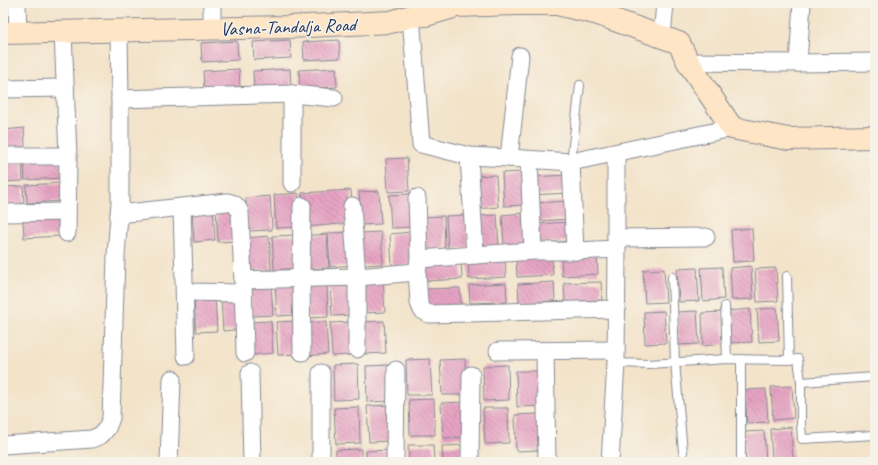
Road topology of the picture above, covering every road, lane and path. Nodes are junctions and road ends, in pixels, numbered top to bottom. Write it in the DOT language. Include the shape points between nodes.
graph roads {
  1 [pos="17,3"];
  2 [pos="212,3"];
  3 [pos="665,3"];
  4 [pos="802,3"];
  5 [pos="411,16"];
  6 [pos="212,29"];
  7 [pos="119,31"];
  8 [pos="63,32"];
  9 [pos="11,33"];
  10 [pos="662,36"];
  11 [pos="520,56"];
  12 [pos="688,62"];
  13 [pos="875,62"];
  14 [pos="798,63"];
  15 [pos="580,85"];
  16 [pos="65,88"];
  17 [pos="3,89"];
  18 [pos="292,94"];
  19 [pos="334,98"];
  20 [pos="120,99"];
  21 [pos="732,128"];
  22 [pos="875,137"];
  23 [pos="616,153"];
  24 [pos="3,156"];
  25 [pos="68,156"];
  26 [pos="469,156"];
  27 [pos="509,158"];
  28 [pos="529,160"];
  29 [pos="571,162"];
  30 [pos="292,184"];
  31 [pos="417,198"];
  32 [pos="302,206"];
  33 [pos="352,206"];
  34 [pos="182,207"];
  35 [pos="67,212"];
  36 [pos="3,213"];
  37 [pos="119,214"];
  38 [pos="67,233"];
  39 [pos="706,237"];
  40 [pos="617,244"];
  41 [pos="533,251"];
  42 [pos="575,251"];
  43 [pos="475,255"];
  44 [pos="418,265"];
  45 [pos="788,276"];
  46 [pos="357,277"];
  47 [pos="672,277"];
  48 [pos="301,278"];
  49 [pos="243,287"];
  50 [pos="184,292"];
  51 [pos="725,306"];
  52 [pos="617,310"];
  53 [pos="357,349"];
  54 [pos="498,351"];
  55 [pos="545,351"];
  56 [pos="302,352"];
  57 [pos="245,353"];
  58 [pos="186,356"];
  59 [pos="616,357"];
  60 [pos="727,359"];
  61 [pos="741,360"];
  62 [pos="789,360"];
  63 [pos="675,362"];
  64 [pos="396,370"];
  65 [pos="250,373"];
  66 [pos="321,373"];
  67 [pos="471,375"];
  68 [pos="875,377"];
  69 [pos="172,379"];
  70 [pos="801,382"];
  71 [pos="875,435"];
  72 [pos="3,445"];
  73 [pos="683,452"];
  74 [pos="169,462"];
  75 [pos="252,462"];
  76 [pos="321,462"];
  77 [pos="395,462"];
  78 [pos="470,462"];
  79 [pos="547,462"];
  80 [pos="610,462"];
  81 [pos="741,462"];
  1 -- 9 [label="street"];
  2 -- 6 [label="street"];
  3 -- 10 [label="street"];
  4 -- 14 [label="street"];
  5 -- 6 [label="street, Vasna-Tandalja Road" via="391,22"];
  5 -- 10 [label="street, Vasna-Tandalja Road" via="426,15 457,6 557,4 595,13"];
  5 -- 26 [label="street" via="421,144"];
  6 -- 7 [label="street, Vasna-Tandalja Road"];
  7 -- 8 [label="street, Vasna-Tandalja Road"];
  7 -- 20 [label="street"];
  8 -- 9 [label="street, Vasna-Tandalja Road"];
  8 -- 16 [label="street"];
  10 -- 12 [label="street, Vasna-Tandalja Road" via="679,43"];
  11 -- 27 [label="street"];
  12 -- 14 [label="street"];
  12 -- 21 [label="street, Vasna-Tandalja Road"];
  13 -- 14 [label="street"];
  15 -- 29 [label="lane"];
  16 -- 17 [label="street"];
  16 -- 25 [label="street"];
  18 -- 19 [label="street"];
  18 -- 20 [label="street"];
  18 -- 30 [label="street"];
  20 -- 37 [label="street"];
  21 -- 22 [label="street" via="788,139"];
  21 -- 23 [label="street"];
  23 -- 29 [label="street"];
  23 -- 40 [label="street"];
  24 -- 25 [label="street"];
  25 -- 35 [label="street"];
  26 -- 27 [label="street"];
  26 -- 43 [label="street"];
  27 -- 28 [label="street"];
  28 -- 29 [label="street"];
  28 -- 41 [label="street"];
  29 -- 42 [label="street"];
  31 -- 44 [label="street"];
  32 -- 48 [label="street"];
  33 -- 46 [label="street"];
  34 -- 37 [label="street"];
  34 -- 49 [label="street" via="227,202 233,202 237,206 240,212"];
  34 -- 50 [label="street"];
  35 -- 36 [label="street"];
  35 -- 38 [label="street"];
  37 -- 72 [label="street" via="111,418 107,428 101,435 92,439"];
  39 -- 40 [label="street"];
  40 -- 42 [label="street"];
  40 -- 52 [label="street"];
  41 -- 42 [label="street"];
  41 -- 43 [label="street"];
  43 -- 44 [label="street"];
  44 -- 46 [label="street"];
  44 -- 52 [label="street" via="419,303 422,310 429,314"];
  45 -- 62 [label="lane"];
  46 -- 48 [label="street"];
  46 -- 53 [label="street"];
  47 -- 63 [label="lane"];
  48 -- 49 [label="street"];
  48 -- 56 [label="street"];
  49 -- 50 [label="street"];
  49 -- 57 [label="street"];
  50 -- 58 [label="street"];
  51 -- 60 [label="lane"];
  52 -- 59 [label="street"];
  54 -- 55 [label="street"];
  55 -- 59 [label="street"];
  55 -- 79 [label="street"];
  59 -- 63 [label="lane" via="649,364"];
  59 -- 80 [label="street"];
  60 -- 61 [label="lane"];
  60 -- 63 [label="lane"];
  61 -- 62 [label="lane"];
  61 -- 81 [label="lane"];
  62 -- 70 [label="lane" via="798,359"];
  63 -- 73 [label="lane"];
  64 -- 77 [label="street"];
  65 -- 75 [label="street"];
  66 -- 76 [label="street"];
  67 -- 78 [label="street"];
  68 -- 70 [label="lane"];
  69 -- 74 [label="street"];
  70 -- 71 [label="lane" via="802,439"];
}
